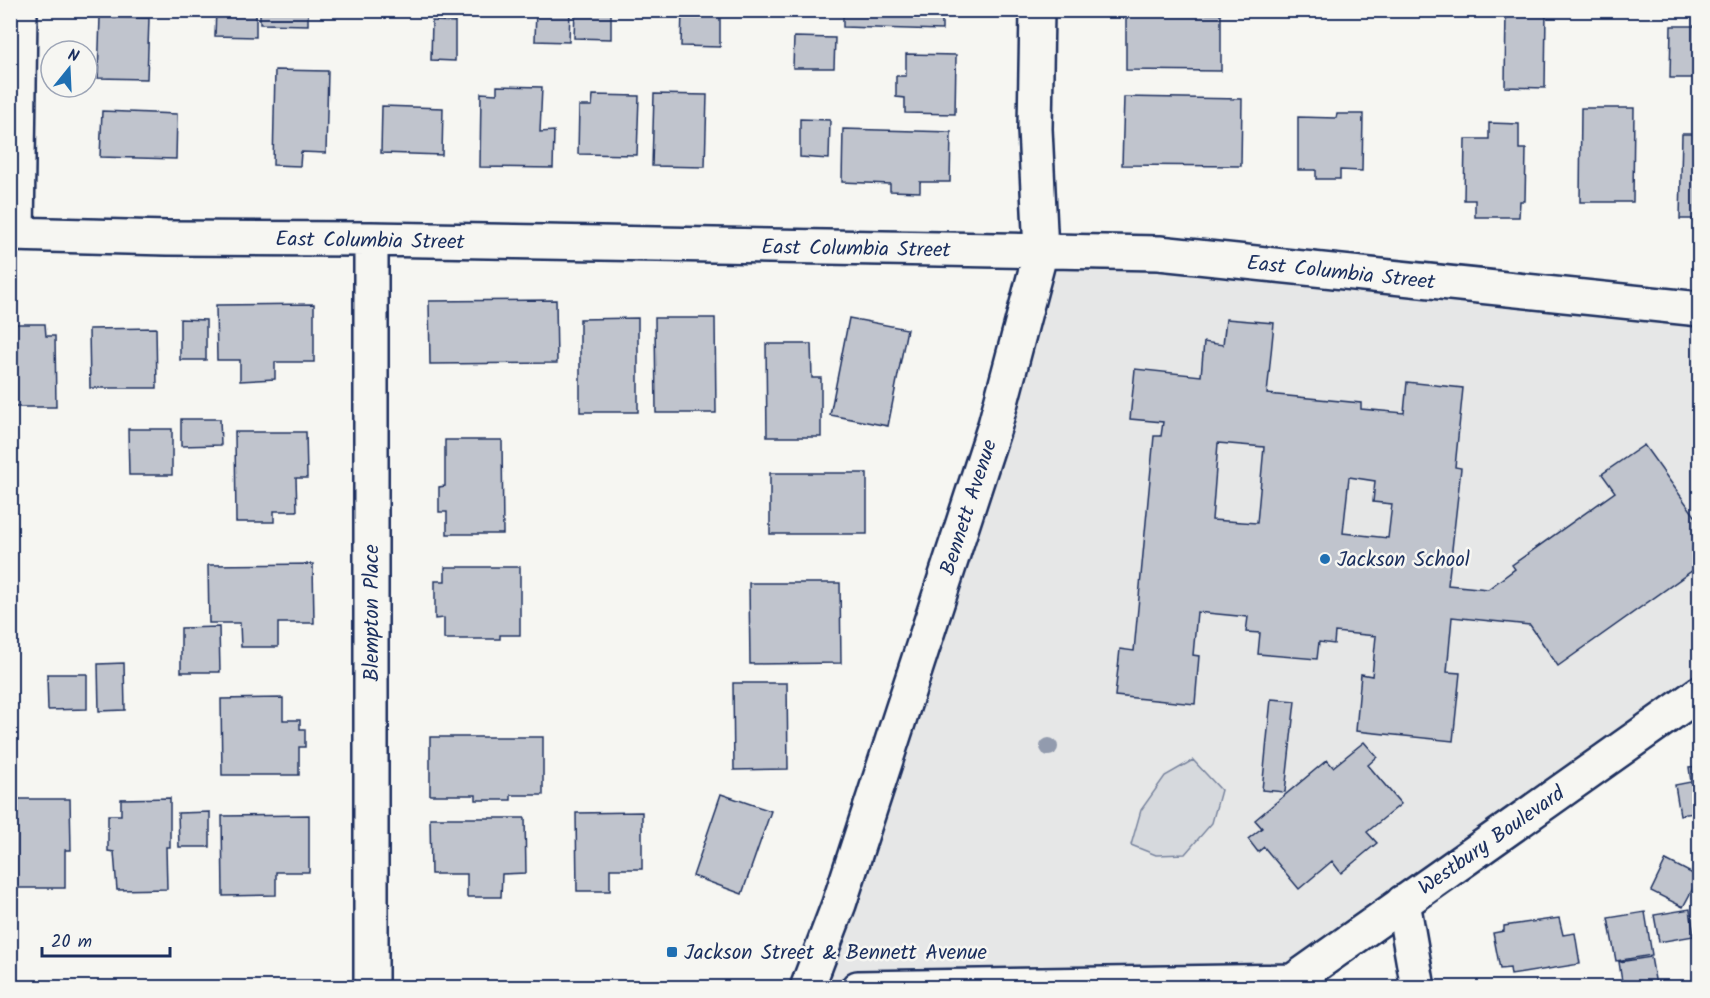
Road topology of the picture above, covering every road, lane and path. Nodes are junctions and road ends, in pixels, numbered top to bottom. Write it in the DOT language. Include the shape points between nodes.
graph roads {
  1 [pos="20,10"];
  2 [pos="1037,10"];
  3 [pos="14,234"];
  4 [pos="371,239"];
  5 [pos="1041,251"];
  6 [pos="1700,309"];
  7 [pos="1700,693"];
  8 [pos="1403,902"];
  9 [pos="1287,984"];
  10 [pos="371,987"];
  11 [pos="807,987"];
  12 [pos="858,987"];
  13 [pos="1418,987"];
  1 -- 3 [label="street"];
  2 -- 5 [label="street, Bennett Avenue" via="1035,129"];
  3 -- 4 [label="street, East Columbia Street"];
  4 -- 5 [label="street, East Columbia Street"];
  4 -- 10 [label="street, Blempton Place"];
  5 -- 6 [label="street, East Columbia Street" via="1159,253"];
  5 -- 11 [label="street, Bennett Avenue" via="995,426 839,904"];
  7 -- 8 [label="street, Westbury Boulevard"];
  8 -- 9 [label="street, Westbury Boulevard"];
  8 -- 13 [label="street"];
  9 -- 12 [label="street"];
}
